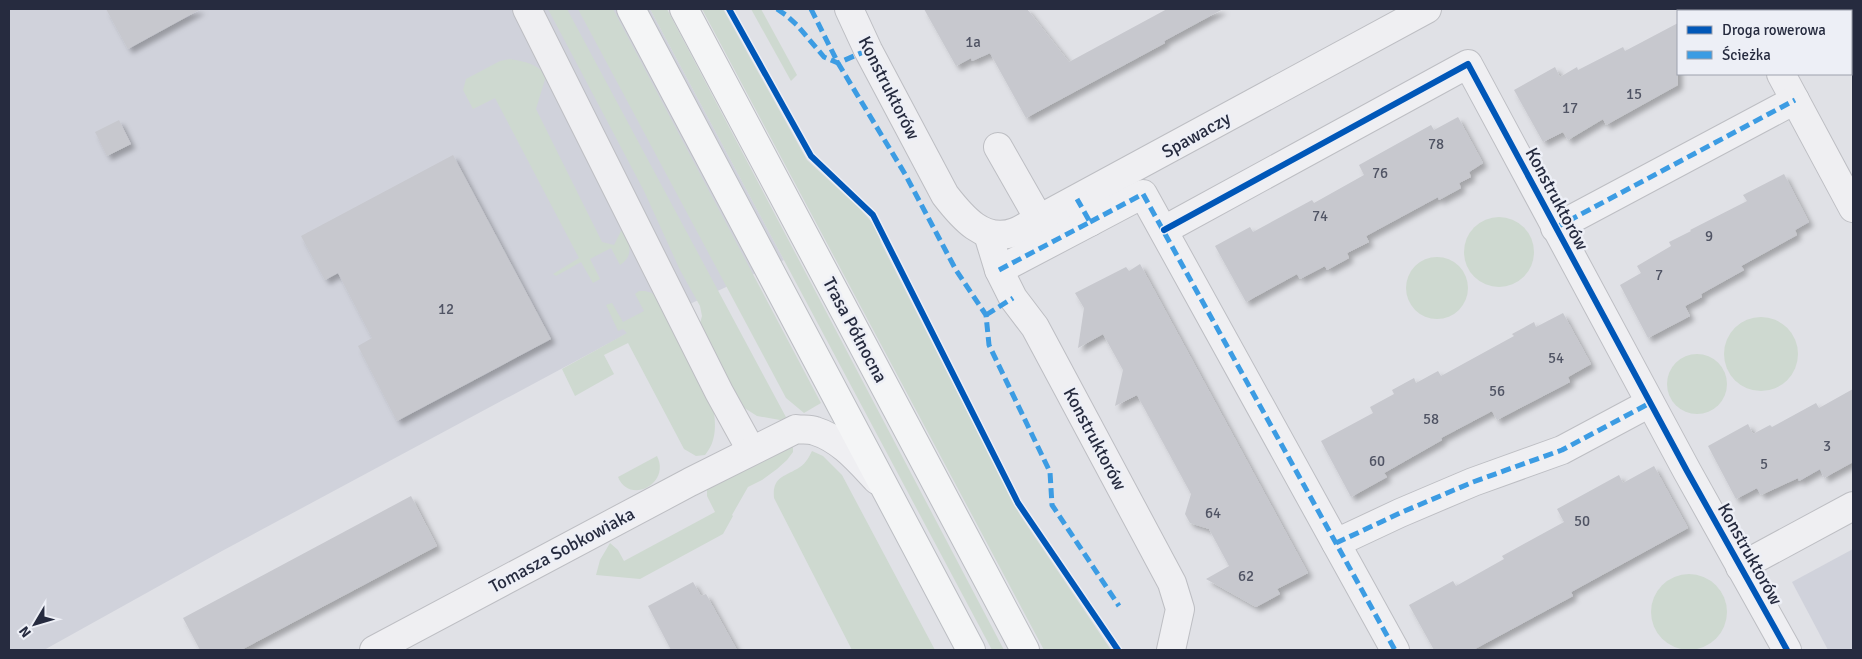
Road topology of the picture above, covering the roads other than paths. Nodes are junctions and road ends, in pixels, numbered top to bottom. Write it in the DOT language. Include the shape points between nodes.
graph roads {
  1 [pos="527,9"];
  2 [pos="631,9"];
  3 [pos="684,9"];
  4 [pos="849,9"];
  5 [pos="1427,9"];
  6 [pos="1782,75"];
  7 [pos="1795,100"];
  8 [pos="998,147"];
  9 [pos="1853,208"];
  10 [pos="1083,211"];
  11 [pos="1039,219"];
  12 [pos="1556,228"];
  13 [pos="1164,230"];
  14 [pos="988,234"];
  15 [pos="999,270"];
  16 [pos="1650,403"];
  17 [pos="751,450"];
  18 [pos="885,488"];
  19 [pos="1853,506"];
  20 [pos="1336,543"];
  21 [pos="1740,567"];
  22 [pos="374,650"];
  23 [pos="971,650"];
  24 [pos="1025,650"];
  25 [pos="1171,650"];
  26 [pos="1395,650"];
  27 [pos="1787,650"];
  1 -- 17 [label="street"];
  2 -- 18 [label="main road"];
  3 -- 24 [label="main road, Trasa Północna"];
  4 -- 14 [label="street, Konstruktorów" via="945,195 960,215"];
  5 -- 10 [label="street, Spawaczy"];
  6 -- 7 [label="street"];
  7 -- 9 [label="street"];
  7 -- 12 [label="street"];
  8 -- 11 [label="street"];
  10 -- 11 [label="street"];
  10 -- 13 [label="street" via="1144,194"];
  10 -- 15 [label="street, Spawaczy"];
  11 -- 14 [label="street" via="1015,232"];
  12 -- 13 [label="street, Konstruktorów" via="1468,64"];
  12 -- 16 [label="street, Konstruktorów"];
  13 -- 20 [label="street"];
  14 -- 15 [label="street, Konstruktorów"];
  15 -- 25 [label="street, Konstruktorów" via="1013,298 1035,328 1172,582 1180,608"];
  16 -- 20 [label="street" via="1562,450 1473,482"];
  16 -- 21 [label="street, Konstruktorów"];
  17 -- 18 [label="street, Tomasza Sobkowiaka" via="796,429 815,431 851,453"];
  17 -- 22 [label="street, Tomasza Sobkowiaka"];
  18 -- 23 [label="main road"];
  19 -- 21 [label="street"];
  20 -- 26 [label="street"];
  21 -- 27 [label="street, Konstruktorów"];
}
